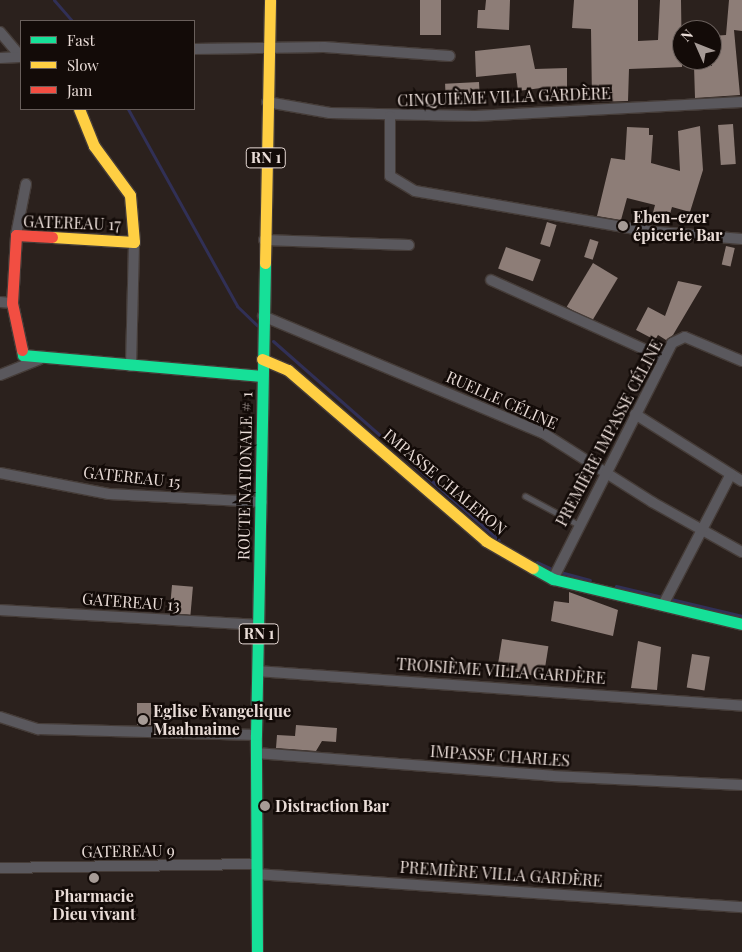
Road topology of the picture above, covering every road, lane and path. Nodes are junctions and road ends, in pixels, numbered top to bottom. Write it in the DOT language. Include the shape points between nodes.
graph roads {
  1 [pos="270,0"];
  2 [pos="0,32"];
  3 [pos="269,46"];
  4 [pos="195,49"];
  5 [pos="20,56"];
  6 [pos="450,56"];
  7 [pos="20,57"];
  8 [pos="0,58"];
  9 [pos="268,102"];
  10 [pos="742,102"];
  11 [pos="79,110"];
  12 [pos="390,116"];
  13 [pos="26,184"];
  14 [pos="16,235"];
  15 [pos="742,239"];
  16 [pos="264,240"];
  17 [pos="134,242"];
  18 [pos="409,245"];
  19 [pos="491,280"];
  20 [pos="6,302"];
  21 [pos="262,316"];
  22 [pos="664,358"];
  23 [pos="40,359"];
  24 [pos="262,359"];
  25 [pos="742,361"];
  26 [pos="131,366"];
  27 [pos="0,376"];
  28 [pos="262,376"];
  29 [pos="635,414"];
  30 [pos="605,471"];
  31 [pos="0,474"];
  32 [pos="732,474"];
  33 [pos="742,481"];
  34 [pos="525,496"];
  35 [pos="262,502"];
  36 [pos="577,524"];
  37 [pos="701,529"];
  38 [pos="742,552"];
  39 [pos="553,579"];
  40 [pos="664,603"];
  41 [pos="0,610"];
  42 [pos="742,624"];
  43 [pos="260,625"];
  44 [pos="258,671"];
  45 [pos="742,706"];
  46 [pos="0,718"];
  47 [pos="256,735"];
  48 [pos="256,753"];
  49 [pos="742,785"];
  50 [pos="0,868"];
  51 [pos="257,869"];
  52 [pos="742,907"];
  53 [pos="257,952"];
  1 -- 3 [label="street, ROUTE NATIONALE # 1 / RN 1"];
  2 -- 5 [label="street"];
  3 -- 4 [label="street"];
  3 -- 6 [label="street"];
  3 -- 9 [label="street, ROUTE NATIONALE # 1 / RN 1"];
  7 -- 8 [label="street"];
  9 -- 12 [label="street, CINQUIÈME VILLA GARDÈRE"];
  9 -- 16 [label="street, ROUTE NATIONALE # 1 / RN 1"];
  10 -- 12 [label="street, CINQUIÈME VILLA GARDÈRE" via="475,116"];
  11 -- 17 [label="street, GATEREAU 17" via="94,146 130,195"];
  12 -- 15 [label="street" via="390,176 415,191 646,232"];
  13 -- 14 [label="street"];
  14 -- 17 [label="street, GATEREAU 17"];
  14 -- 20 [label="street, GATEREAU 17"];
  16 -- 18 [label="street"];
  16 -- 21 [label="street, ROUTE NATIONALE # 1 / RN 1"];
  17 -- 26 [label="street"];
  19 -- 22 [label="street"];
  20 -- 23 [label="street, GATEREAU 17" via="23,355"];
  21 -- 24 [label="street, ROUTE NATIONALE # 1 / RN 1"];
  21 -- 30 [label="street, RUELLE CÉLINE" via="543,433"];
  22 -- 25 [label="street, PREMIÈRE IMPASSE CÉLINE" via="672,343 685,337"];
  22 -- 29 [label="street, PREMIÈRE IMPASSE CÉLINE"];
  23 -- 26 [label="street, GATEREAU 17"];
  23 -- 27 [label="street, GATEREAU 17"];
  24 -- 28 [label="street, ROUTE NATIONALE # 1 / RN 1"];
  24 -- 39 [label="street, IMPASSE CHALERON" via="288,370 486,541"];
  26 -- 28 [label="street, GATEREAU 17"];
  28 -- 35 [label="street, ROUTE NATIONALE # 1 / RN 1"];
  29 -- 30 [label="street, PREMIÈRE IMPASSE CÉLINE"];
  29 -- 32 [label="street"];
  30 -- 36 [label="street, PREMIÈRE IMPASSE CÉLINE"];
  30 -- 37 [label="street, RUELLE CÉLINE"];
  31 -- 35 [label="street, GATEREAU 15" via="108,494"];
  32 -- 33 [label="street"];
  32 -- 37 [label="street"];
  34 -- 36 [label="lane"];
  35 -- 43 [label="street, ROUTE NATIONALE # 1 / RN 1"];
  36 -- 39 [label="street, PREMIÈRE IMPASSE CÉLINE"];
  37 -- 38 [label="street, RUELLE CÉLINE"];
  37 -- 40 [label="street"];
  39 -- 40 [label="street, IMPASSE CHALERON"];
  40 -- 42 [label="street, IMPASSE CHALERON"];
  41 -- 43 [label="street, GATEREAU 13"];
  43 -- 44 [label="street, ROUTE NATIONALE # 1 / RN 1"];
  44 -- 45 [label="street, TROISIÈME VILLA GARDÈRE"];
  44 -- 47 [label="street, ROUTE NATIONALE # 1 / RN 1"];
  46 -- 47 [label="street" via="38,729"];
  47 -- 48 [label="street, ROUTE NATIONALE # 1 / RN 1"];
  48 -- 49 [label="street, IMPASSE CHARLES" via="552,776"];
  48 -- 51 [label="street, ROUTE NATIONALE # 1 / RN 1"];
  50 -- 51 [label="street, GATEREAU 9"];
  51 -- 52 [label="street, PREMIÈRE VILLA GARDÈRE"];
  51 -- 53 [label="street, ROUTE NATIONALE # 1 / RN 1"];
}
